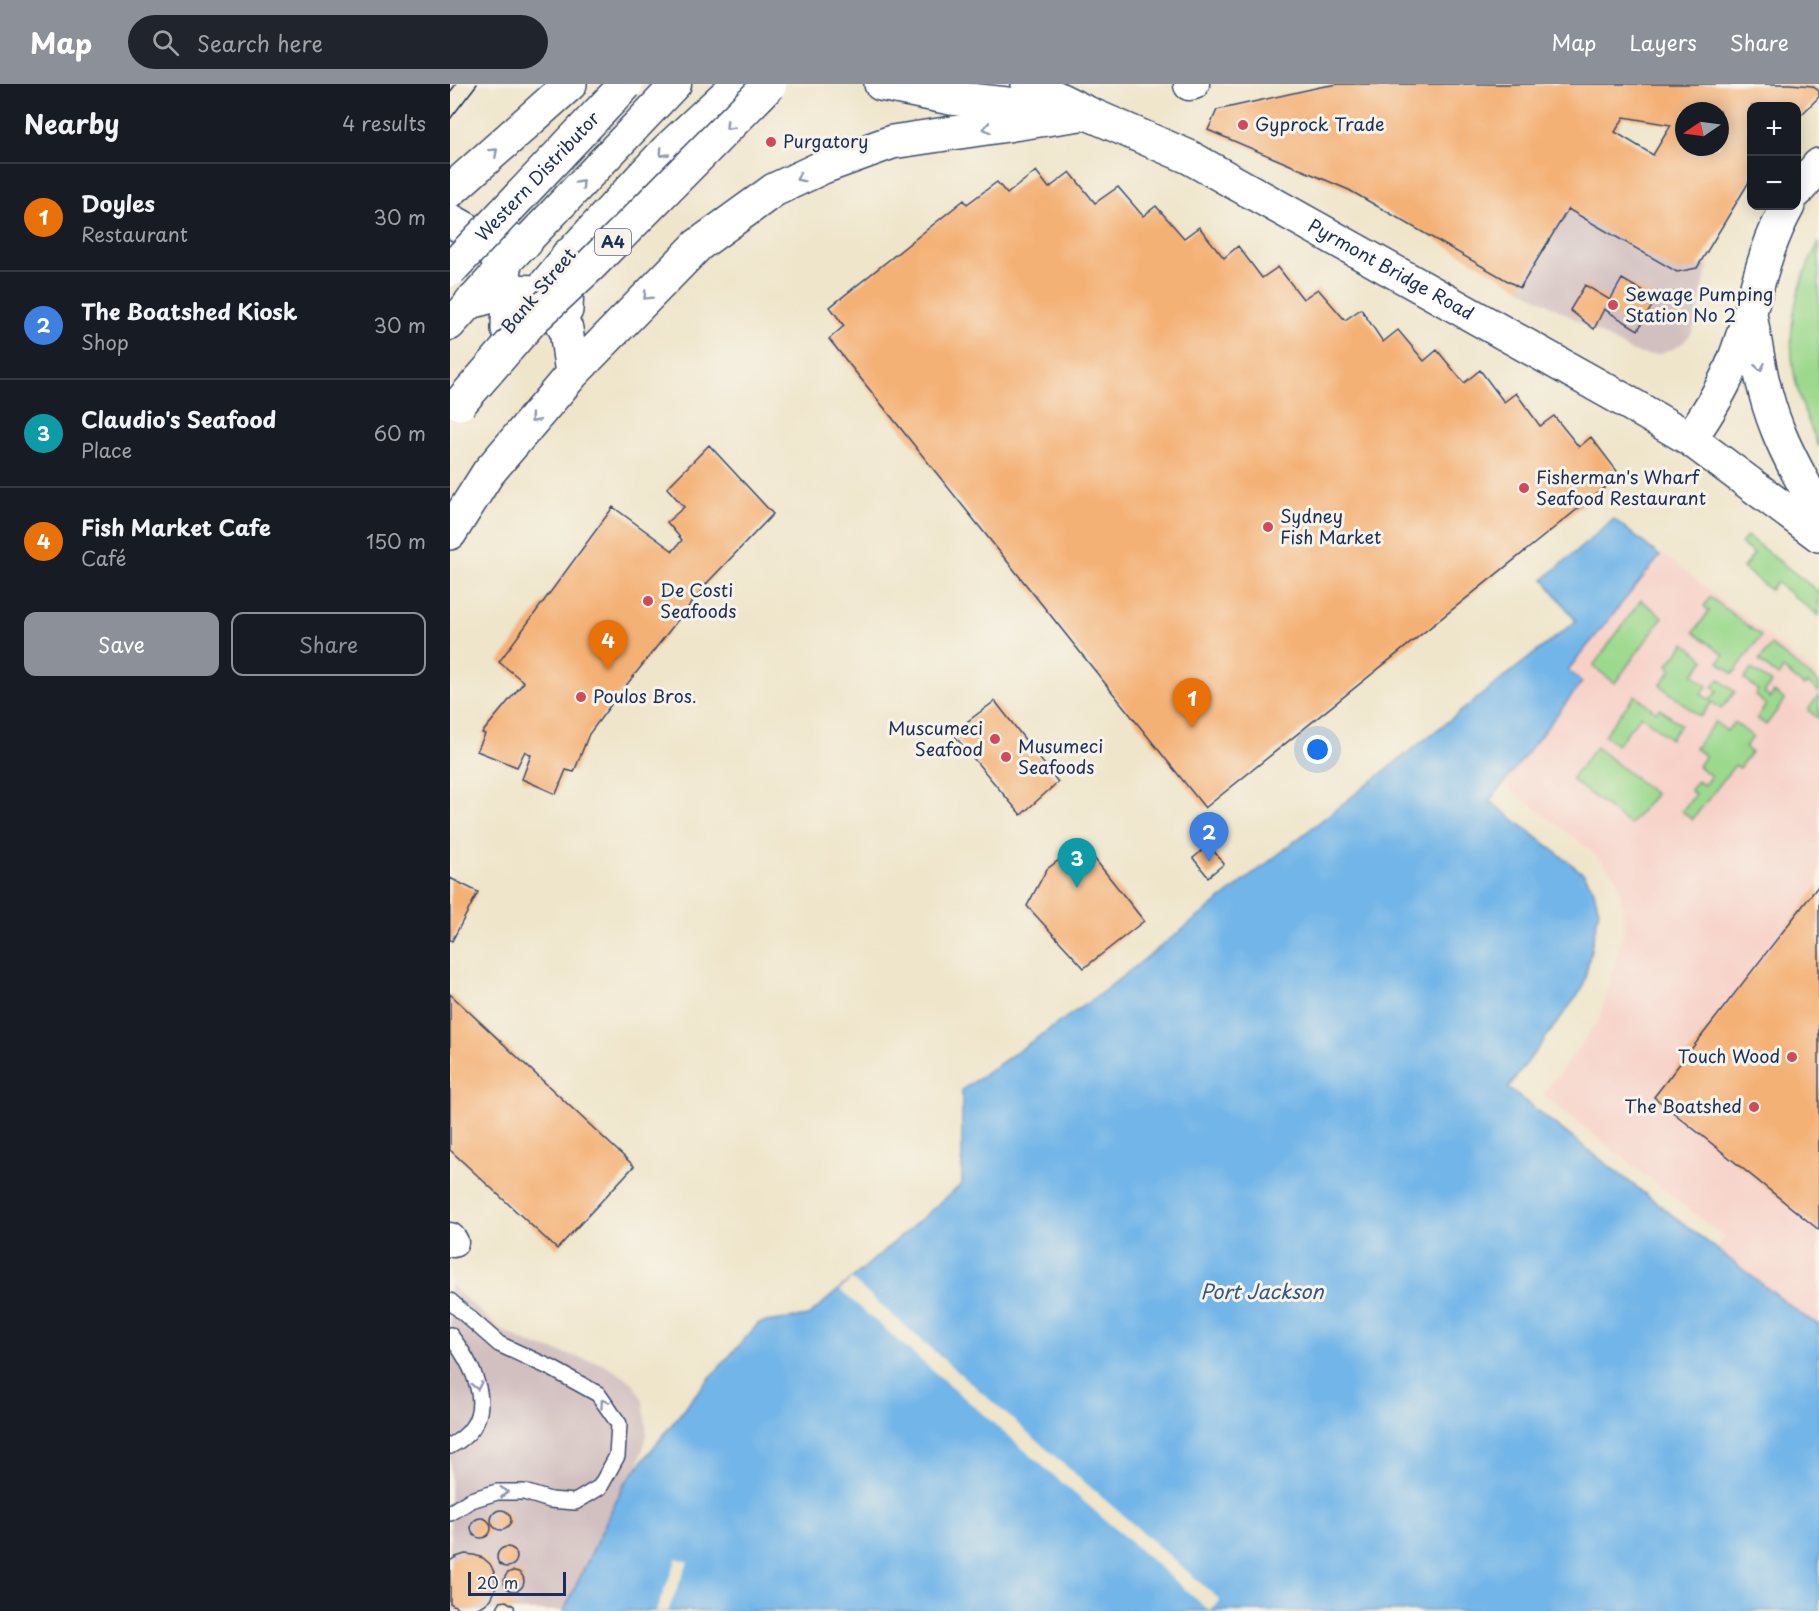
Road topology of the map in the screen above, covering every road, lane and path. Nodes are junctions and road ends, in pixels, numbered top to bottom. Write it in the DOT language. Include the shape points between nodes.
graph roads {
  1 [pos="570,84"];
  2 [pos="626,84"];
  3 [pos="676,84"];
  4 [pos="736,84"];
  5 [pos="770,84"];
  6 [pos="880,84"];
  7 [pos="1028,84"];
  8 [pos="1087,113"];
  9 [pos="1819,165"];
  10 [pos="1801,187"];
  11 [pos="450,191"];
  12 [pos="1786,210"];
  13 [pos="450,220"];
  14 [pos="526,242"];
  15 [pos="568,255"];
  16 [pos="450,270"];
  17 [pos="509,273"];
  18 [pos="1750,309"];
  19 [pos="460,313"];
  20 [pos="508,329"];
  21 [pos="566,329"];
  22 [pos="572,374"];
  23 [pos="450,403"];
  24 [pos="450,417"];
  25 [pos="1690,439"];
  26 [pos="1819,511"];
  27 [pos="450,533"];
  28 [pos="1819,536"];
  29 [pos="450,1301"];
  30 [pos="450,1335"];
  31 [pos="450,1446"];
  32 [pos="450,1513"];
  11 -- 1 [label="main road, one-way"];
  2 -- 16 [label="main road, Western Distributor, bridge"];
  14 -- 3 [label="street, one-way"];
  4 -- 15 [label="street, Bank Street, one-way" via="666,149"];
  5 -- 24 [label="main road, A4, one-way, bridge" via="533,319"];
  6 -- 8 [label="main road, Pyrmont Bridge Road" via="951,98"];
  7 -- 8 [label="main road, Pyrmont Bridge Road"];
  8 -- 22 [label="main road, one-way" via="892,142 774,190 698,245"];
  8 -- 25 [label="main road, Pyrmont Bridge Road" via="1189,157"];
  9 -- 10 [label="main road"];
  12 -- 18 [label="main road" via="1767,252"];
  13 -- 17 [label="main road"];
  14 -- 17 [label="main road" via="498,243"];
  15 -- 17 [label="street, Bank Street"];
  15 -- 21 [label="main road"];
  17 -- 19 [label="main road"];
  17 -- 20 [label="main road"];
  17 -- 21 [label="main road"];
  18 -- 25 [label="main road" via="1735,358 1711,408"];
  18 -- 26 [label="main road, one-way" via="1764,389 1776,427"];
  20 -- 23 [label="street, Bank Street"];
  21 -- 22 [label="main road"];
  22 -- 27 [label="main road, one-way" via="488,473"];
  25 -- 28 [label="main road, Pyrmont Bridge Road"];
  32 -- 29 [label="lane, one-way" via="471,1500 497,1492 524,1492 575,1502 600,1487 617,1456 619,1424 598,1394 499,1344"];
  30 -- 31 [label="lane, one-way" via="470,1363 478,1382 480,1404 478,1419 469,1432"];
}
